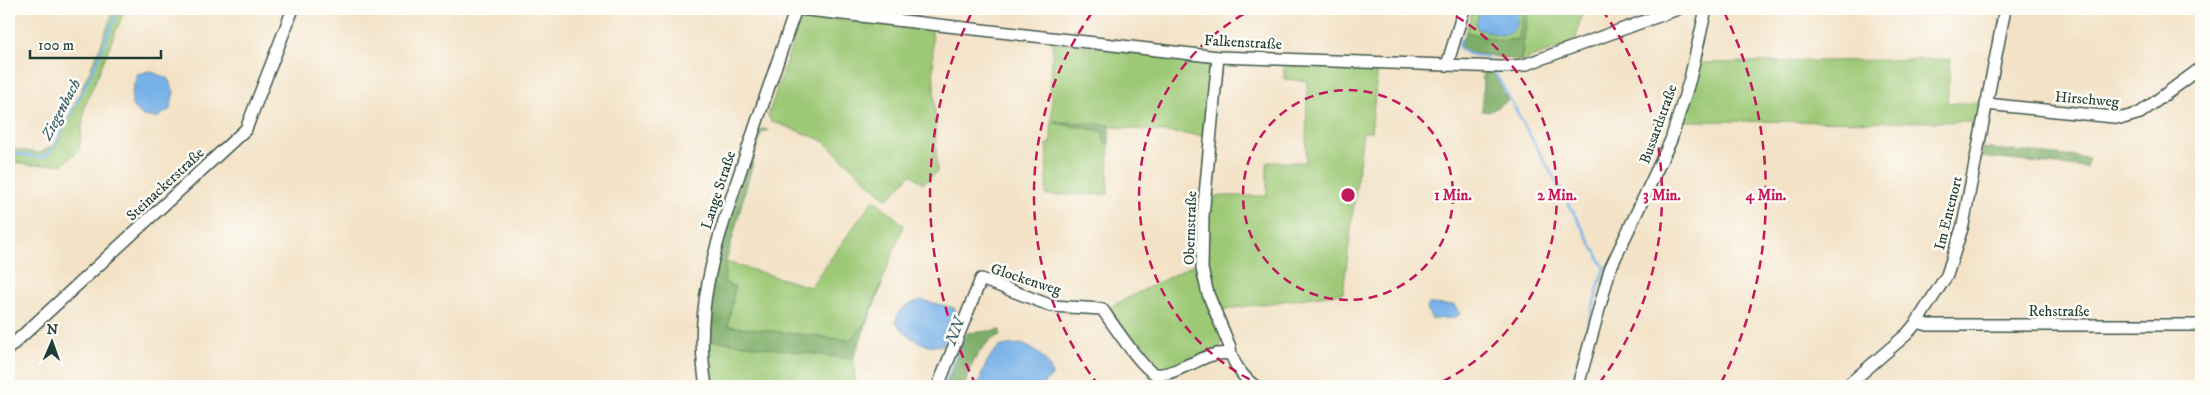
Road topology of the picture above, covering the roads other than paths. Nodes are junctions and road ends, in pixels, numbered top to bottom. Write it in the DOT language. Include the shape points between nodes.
graph roads {
  1 [pos="294,9"];
  2 [pos="797,9"];
  3 [pos="1464,9"];
  4 [pos="1678,9"];
  5 [pos="1706,9"];
  6 [pos="2005,9"];
  7 [pos="1218,57"];
  8 [pos="1447,65"];
  9 [pos="2201,68"];
  10 [pos="1986,104"];
  11 [pos="1917,322"];
  12 [pos="2201,325"];
  13 [pos="9,348"];
  14 [pos="1230,354"];
  15 [pos="706,386"];
  16 [pos="938,386"];
  17 [pos="1255,386"];
  18 [pos="1578,386"];
  19 [pos="1847,386"];
  1 -- 13 [label="street, Steinackerstraße" via="246,129"];
  2 -- 7 [label="street, Falkenstraße"];
  2 -- 15 [label="street, Lange Straße" via="720,231 707,279 701,341"];
  3 -- 8 [label="street"];
  4 -- 8 [label="street, Falkenstraße" via="1524,65"];
  5 -- 18 [label="street, Bussardstraße" via="1690,79 1670,140 1610,269"];
  6 -- 10 [label="street, Im Entenort"];
  7 -- 8 [label="street, Falkenstraße"];
  7 -- 14 [label="street, Obernstraße" via="1203,216 1202,269"];
  9 -- 10 [label="street, Hirschweg" via="2140,113 2123,118"];
  10 -- 11 [label="street, Im Entenort" via="1963,225 1947,275"];
  11 -- 12 [label="street, Rehstraße" via="1938,325"];
  11 -- 19 [label="street, Im Entenort"];
  14 -- 16 [label="street, Glockenweg" via="1209,356 1166,374 1154,374 1144,366 1102,308 1052,306 981,279"];
  14 -- 17 [label="street, Obernstraße" via="1242,374"];
}
